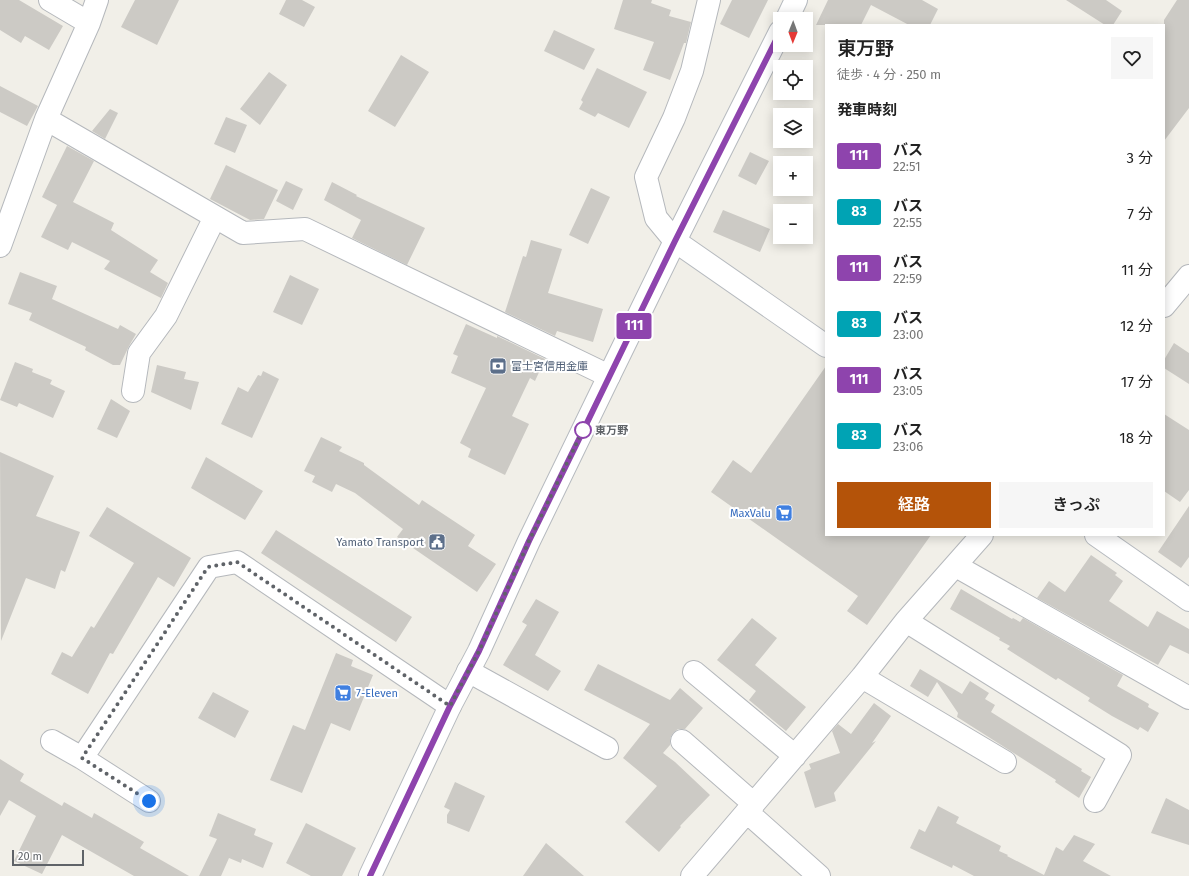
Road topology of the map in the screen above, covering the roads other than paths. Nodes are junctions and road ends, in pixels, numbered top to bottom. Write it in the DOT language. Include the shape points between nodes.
graph roads {
  1 [pos="50,0"];
  2 [pos="97,0"];
  3 [pos="709,0"];
  4 [pos="796,0"];
  5 [pos="790,12"];
  6 [pos="89,23"];
  7 [pos="773,46"];
  8 [pos="46,119"];
  9 [pos="215,217"];
  10 [pos="675,241"];
  11 [pos="0,246"];
  12 [pos="1189,276"];
  13 [pos="1165,305"];
  14 [pos="825,345"];
  15 [pos="609,376"];
  16 [pos="133,391"];
  17 [pos="981,536"];
  18 [pos="1097,536"];
  19 [pos="956,566"];
  20 [pos="1189,600"];
  21 [pos="906,622"];
  22 [pos="468,670"];
  23 [pos="694,672"];
  24 [pos="862,677"];
  25 [pos="1189,698"];
  26 [pos="450,706"];
  27 [pos="52,741"];
  28 [pos="682,741"];
  29 [pos="607,748"];
  30 [pos="795,756"];
  31 [pos="82,758"];
  32 [pos="1005,762"];
  33 [pos="149,801"];
  34 [pos="1095,801"];
  35 [pos="751,808"];
  36 [pos="370,876"];
  37 [pos="692,876"];
  38 [pos="819,876"];
  1 -- 6 [label="street"];
  2 -- 6 [label="street"];
  3 -- 10 [label="street" via="692,71 674,118 646,177 656,218"];
  4 -- 5 [label="street"];
  6 -- 8 [label="street"];
  7 -- 10 [label="street"];
  8 -- 9 [label="street"];
  8 -- 11 [label="street"];
  9 -- 15 [label="street" via="243,233 305,229"];
  9 -- 16 [label="street" via="166,316 139,352"];
  10 -- 14 [label="street"];
  10 -- 15 [label="street"];
  12 -- 13 [label="street"];
  15 -- 22 [label="street"];
  17 -- 19 [label="street"];
  18 -- 20 [label="street"];
  19 -- 21 [label="street"];
  19 -- 25 [label="street"];
  21 -- 24 [label="street"];
  21 -- 34 [label="street" via="1120,755"];
  22 -- 26 [label="street"];
  22 -- 29 [label="street"];
  23 -- 30 [label="street"];
  24 -- 30 [label="street"];
  24 -- 32 [label="street"];
  26 -- 31 [label="street" via="237,562 208,567"];
  26 -- 36 [label="street"];
  27 -- 31 [label="street"];
  28 -- 35 [label="street"];
  30 -- 35 [label="street"];
  31 -- 33 [label="street"];
  35 -- 37 [label="street"];
  35 -- 38 [label="street"];
}
